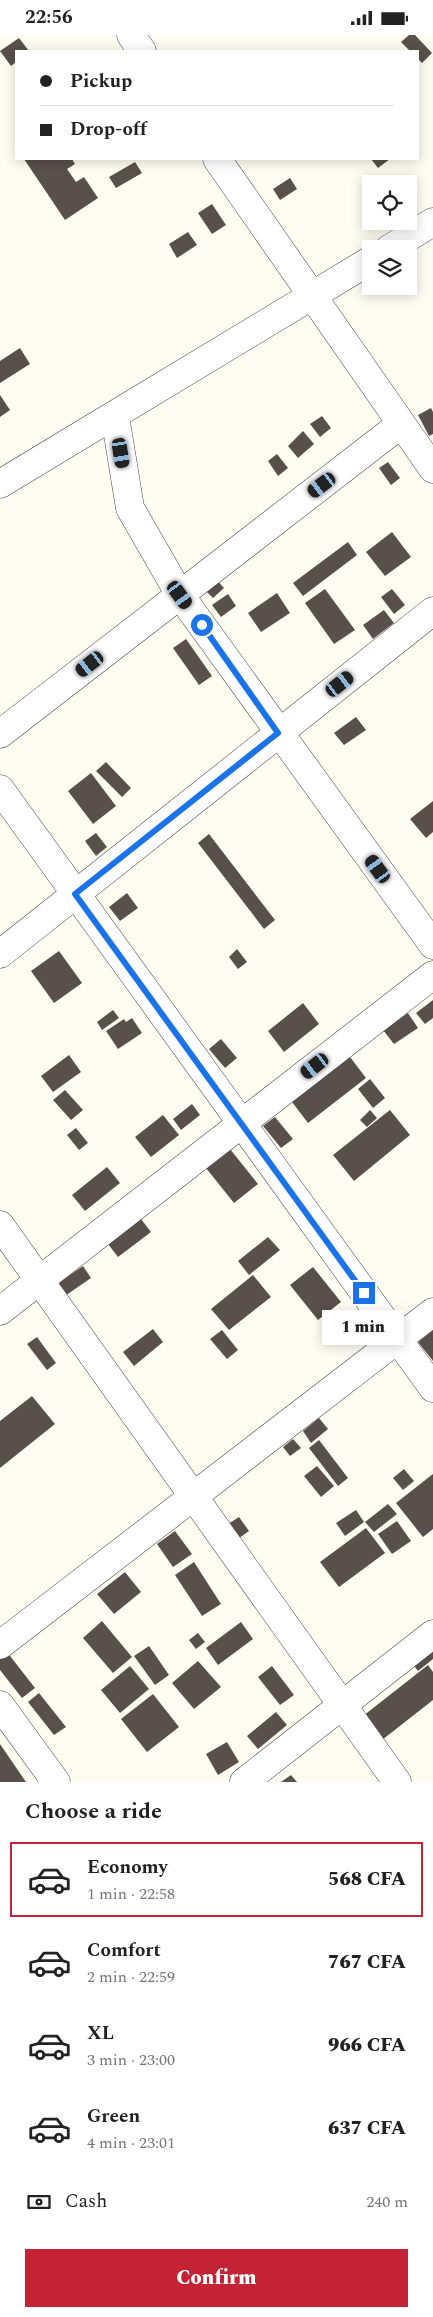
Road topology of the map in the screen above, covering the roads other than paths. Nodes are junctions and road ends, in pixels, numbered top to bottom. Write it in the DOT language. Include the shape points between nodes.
graph roads {
  1 [pos="131,35"];
  2 [pos="141,50"];
  3 [pos="218,160"];
  4 [pos="433,222"];
  5 [pos="404,240"];
  6 [pos="362,265"];
  7 [pos="312,296"];
  8 [pos="115,415"];
  9 [pos="401,424"];
  10 [pos="433,469"];
  11 [pos="0,485"];
  12 [pos="180,595"];
  13 [pos="433,611"];
  14 [pos="278,733"];
  15 [pos="0,734"];
  16 [pos="0,789"];
  17 [pos="75,894"];
  18 [pos="433,945"];
  19 [pos="0,954"];
  20 [pos="433,975"];
  21 [pos="242,1123"];
  22 [pos="0,1225"];
  23 [pos="40,1281"];
  24 [pos="0,1311"];
  25 [pos="433,1312"];
  26 [pos="397,1339"];
  27 [pos="433,1388"];
  28 [pos="194,1496"];
  29 [pos="433,1634"];
  30 [pos="0,1645"];
  31 [pos="0,1705"];
  32 [pos="342,1705"];
  33 [pos="56,1782"];
  34 [pos="244,1782"];
  35 [pos="397,1782"];
  1 -- 2 [label="street"];
  3 -- 7 [label="street"];
  4 -- 5 [label="street"];
  6 -- 7 [label="street"];
  7 -- 8 [label="street"];
  7 -- 9 [label="street"];
  8 -- 11 [label="street"];
  8 -- 12 [label="street" via="130,508"];
  9 -- 10 [label="street"];
  9 -- 12 [label="street"];
  12 -- 14 [label="street"];
  12 -- 15 [label="street"];
  13 -- 14 [label="street"];
  14 -- 17 [label="street"];
  14 -- 18 [label="street"];
  16 -- 17 [label="street"];
  17 -- 19 [label="street"];
  17 -- 21 [label="street"];
  20 -- 21 [label="street"];
  21 -- 23 [label="street"];
  21 -- 26 [label="street"];
  22 -- 23 [label="street"];
  23 -- 24 [label="street"];
  23 -- 28 [label="street"];
  25 -- 26 [label="street"];
  26 -- 27 [label="street"];
  26 -- 28 [label="street"];
  28 -- 30 [label="street"];
  28 -- 32 [label="street"];
  29 -- 32 [label="street"];
  31 -- 33 [label="street"];
  32 -- 34 [label="street"];
  32 -- 35 [label="street"];
}
